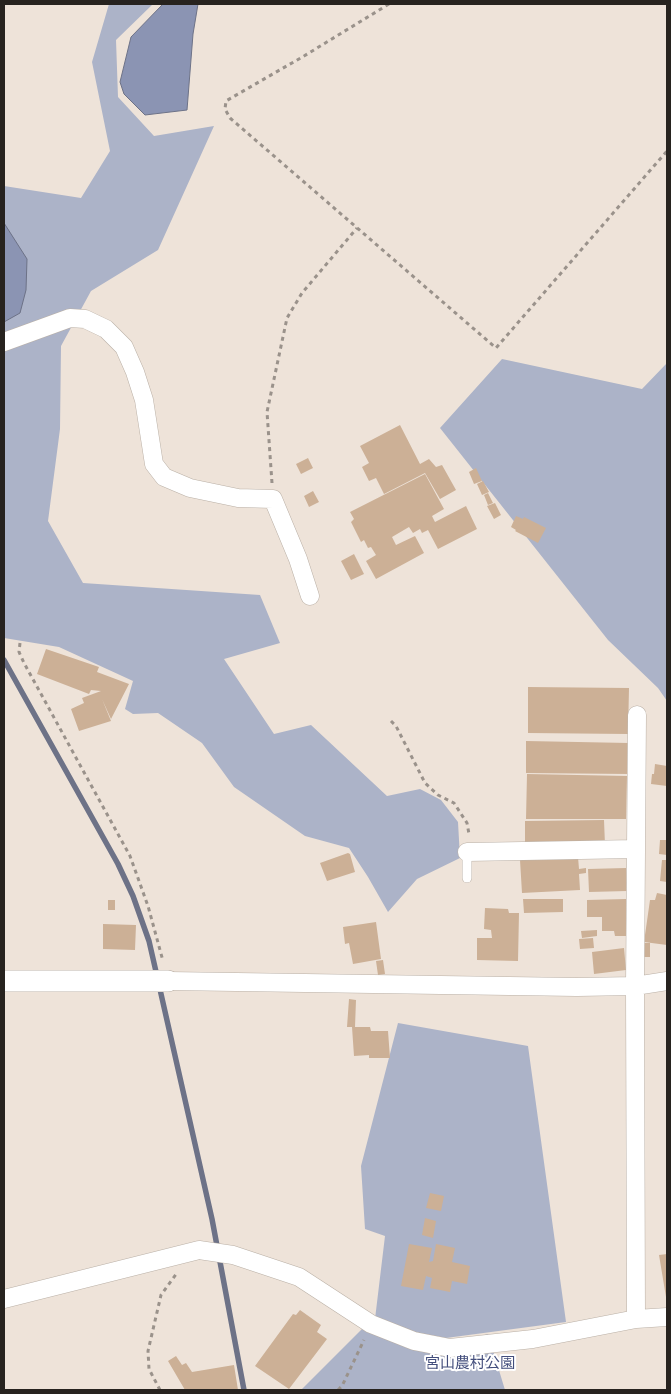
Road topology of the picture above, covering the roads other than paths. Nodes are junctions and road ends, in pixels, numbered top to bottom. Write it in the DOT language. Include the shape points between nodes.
graph roads {
  1 [pos="4,342"];
  2 [pos="310,596"];
  3 [pos="637,715"];
  4 [pos="636,849"];
  5 [pos="467,852"];
  6 [pos="467,878"];
  7 [pos="4,981"];
  8 [pos="168,981"];
  9 [pos="667,981"];
  10 [pos="636,986"];
  11 [pos="4,1299"];
  12 [pos="667,1316"];
  13 [pos="636,1319"];
  1 -- 2 [label="street" via="70,318 85,319 106,328 124,347 135,372 144,400 154,464 164,477 190,488 238,498 273,499"];
  3 -- 4 [label="street"];
  4 -- 5 [label="street"];
  4 -- 10 [label="street"];
  5 -- 6 [label="lane"];
  7 -- 8 [label="street"];
  8 -- 10 [label="street"];
  9 -- 10 [label="street"];
  10 -- 13 [label="street"];
  11 -- 13 [label="street" via="199,1250 233,1255 299,1277 372,1324 414,1341 450,1348 533,1339"];
  12 -- 13 [label="street"];
}
